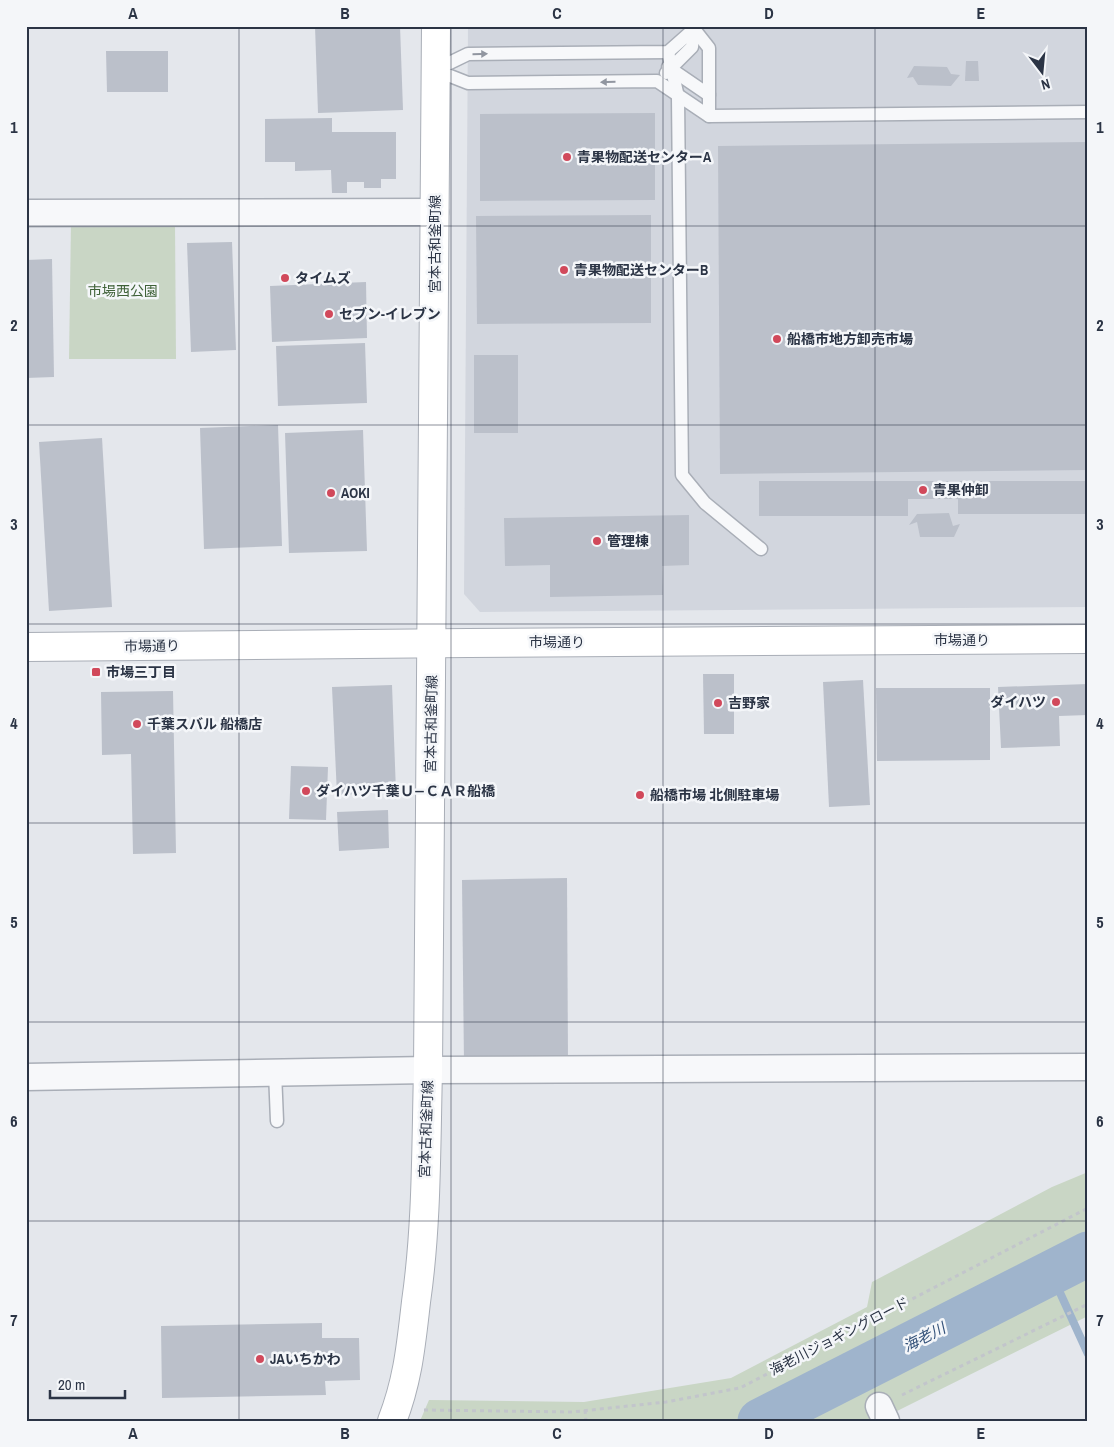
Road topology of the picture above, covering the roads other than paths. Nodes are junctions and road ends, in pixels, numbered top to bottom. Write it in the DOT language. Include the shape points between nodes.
graph roads {
  1 [pos="436,26"];
  2 [pos="694,28"];
  3 [pos="648,52"];
  4 [pos="668,52"];
  5 [pos="671,68"];
  6 [pos="435,70"];
  7 [pos="657,81"];
  8 [pos="709,95"];
  9 [pos="678,97"];
  10 [pos="1088,112"];
  11 [pos="709,116"];
  12 [pos="435,212"];
  13 [pos="26,213"];
  14 [pos="761,549"];
  15 [pos="1088,639"];
  16 [pos="432,643"];
  17 [pos="26,647"];
  18 [pos="1088,1067"];
  19 [pos="428,1070"];
  20 [pos="275,1072"];
  21 [pos="26,1076"];
  22 [pos="278,1121"];
  23 [pos="394,1416"];
  1 -- 6 [label="street, 宮本古和釜町線"];
  2 -- 4 [label="lane"];
  2 -- 5 [label="lane" via="692,47"];
  2 -- 8 [label="lane" via="709,48"];
  3 -- 4 [label="lane"];
  3 -- 5 [label="lane"];
  6 -- 3 [label="lane, one-way" via="468,54"];
  4 -- 5 [label="lane"];
  5 -- 7 [label="lane"];
  5 -- 8 [label="lane"];
  5 -- 9 [label="lane"];
  7 -- 6 [label="lane, one-way" via="468,84"];
  6 -- 12 [label="street, 宮本古和釜町線"];
  7 -- 9 [label="lane"];
  8 -- 11 [label="lane"];
  9 -- 11 [label="lane"];
  9 -- 14 [label="lane" via="682,475 705,503"];
  10 -- 11 [label="lane"];
  12 -- 13 [label="street"];
  12 -- 16 [label="street, 宮本古和釜町線"];
  15 -- 16 [label="street, 市場通り"];
  16 -- 17 [label="street, 市場通り"];
  16 -- 19 [label="street, 宮本古和釜町線"];
  18 -- 19 [label="street"];
  19 -- 20 [label="street"];
  19 -- 23 [label="street, 宮本古和釜町線" via="423,1241 410,1361"];
  20 -- 21 [label="street"];
  20 -- 22 [label="lane"];
}
